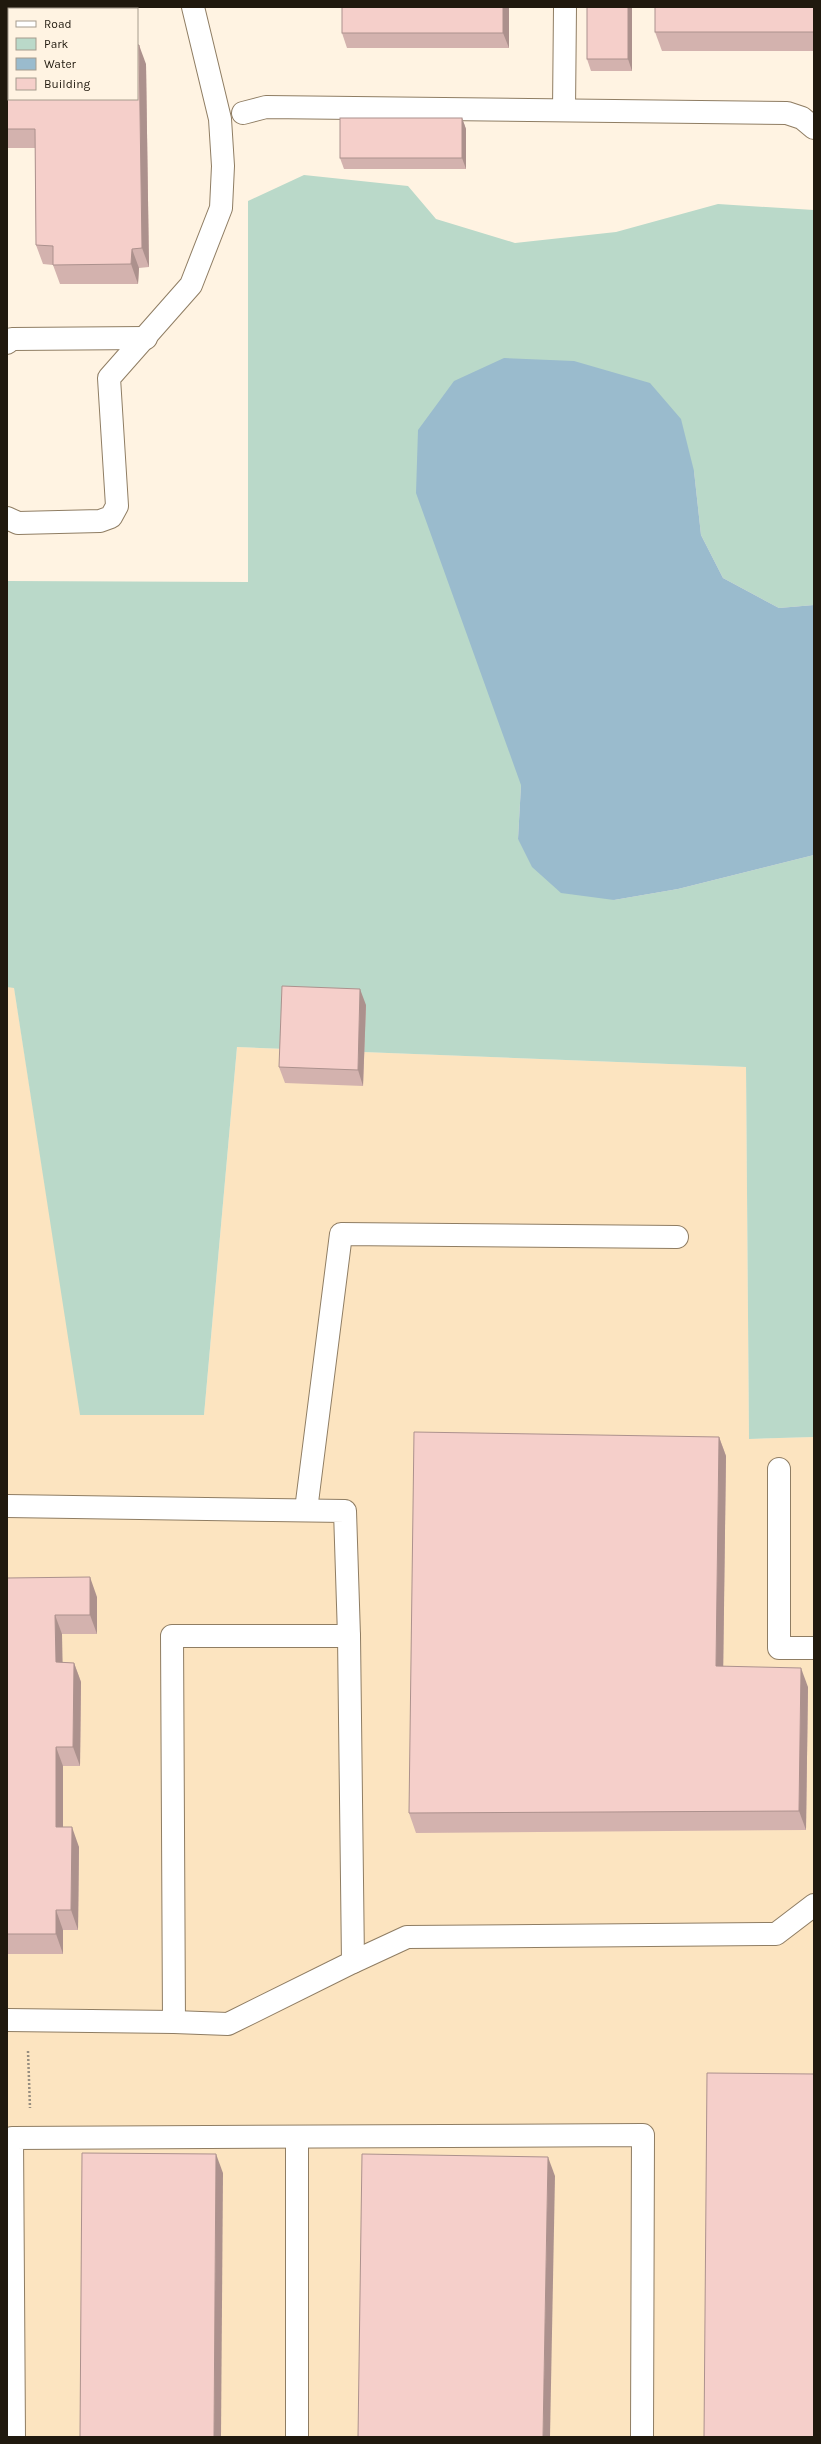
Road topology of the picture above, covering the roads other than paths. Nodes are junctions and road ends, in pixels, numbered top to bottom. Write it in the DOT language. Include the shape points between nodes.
graph roads {
  1 [pos="193,7"];
  2 [pos="565,7"];
  3 [pos="564,110"];
  4 [pos="243,113"];
  5 [pos="814,128"];
  6 [pos="146,338"];
  7 [pos="7,342"];
  8 [pos="7,518"];
  9 [pos="677,1237"];
  10 [pos="779,1469"];
  11 [pos="7,1506"];
  12 [pos="306,1510"];
  13 [pos="349,1636"];
  14 [pos="814,1648"];
  15 [pos="814,1905"];
  16 [pos="354,1962"];
  17 [pos="17,2020"];
  18 [pos="174,2022"];
  19 [pos="296,2137"];
  20 [pos="14,2437"];
  21 [pos="297,2437"];
  22 [pos="642,2437"];
  1 -- 6 [label="street" via="220,119 223,166 221,208 191,285"];
  2 -- 3 [label="street"];
  3 -- 4 [label="street" via="266,107"];
  3 -- 5 [label="street" via="787,113 802,118"];
  6 -- 7 [label="street" via="12,339"];
  6 -- 8 [label="street" via="109,378 117,506 111,517 100,522 18,523"];
  9 -- 12 [label="street" via="341,1234"];
  10 -- 14 [label="street" via="779,1648"];
  11 -- 12 [label="street"];
  12 -- 13 [label="street" via="345,1511"];
  13 -- 16 [label="street"];
  13 -- 18 [label="street" via="172,1636"];
  15 -- 16 [label="street" via="776,1934 407,1937"];
  16 -- 18 [label="street" via="228,2024"];
  17 -- 18 [label="street"];
  19 -- 20 [label="street" via="12,2138"];
  19 -- 21 [label="street"];
  19 -- 22 [label="street" via="643,2135"];
}
